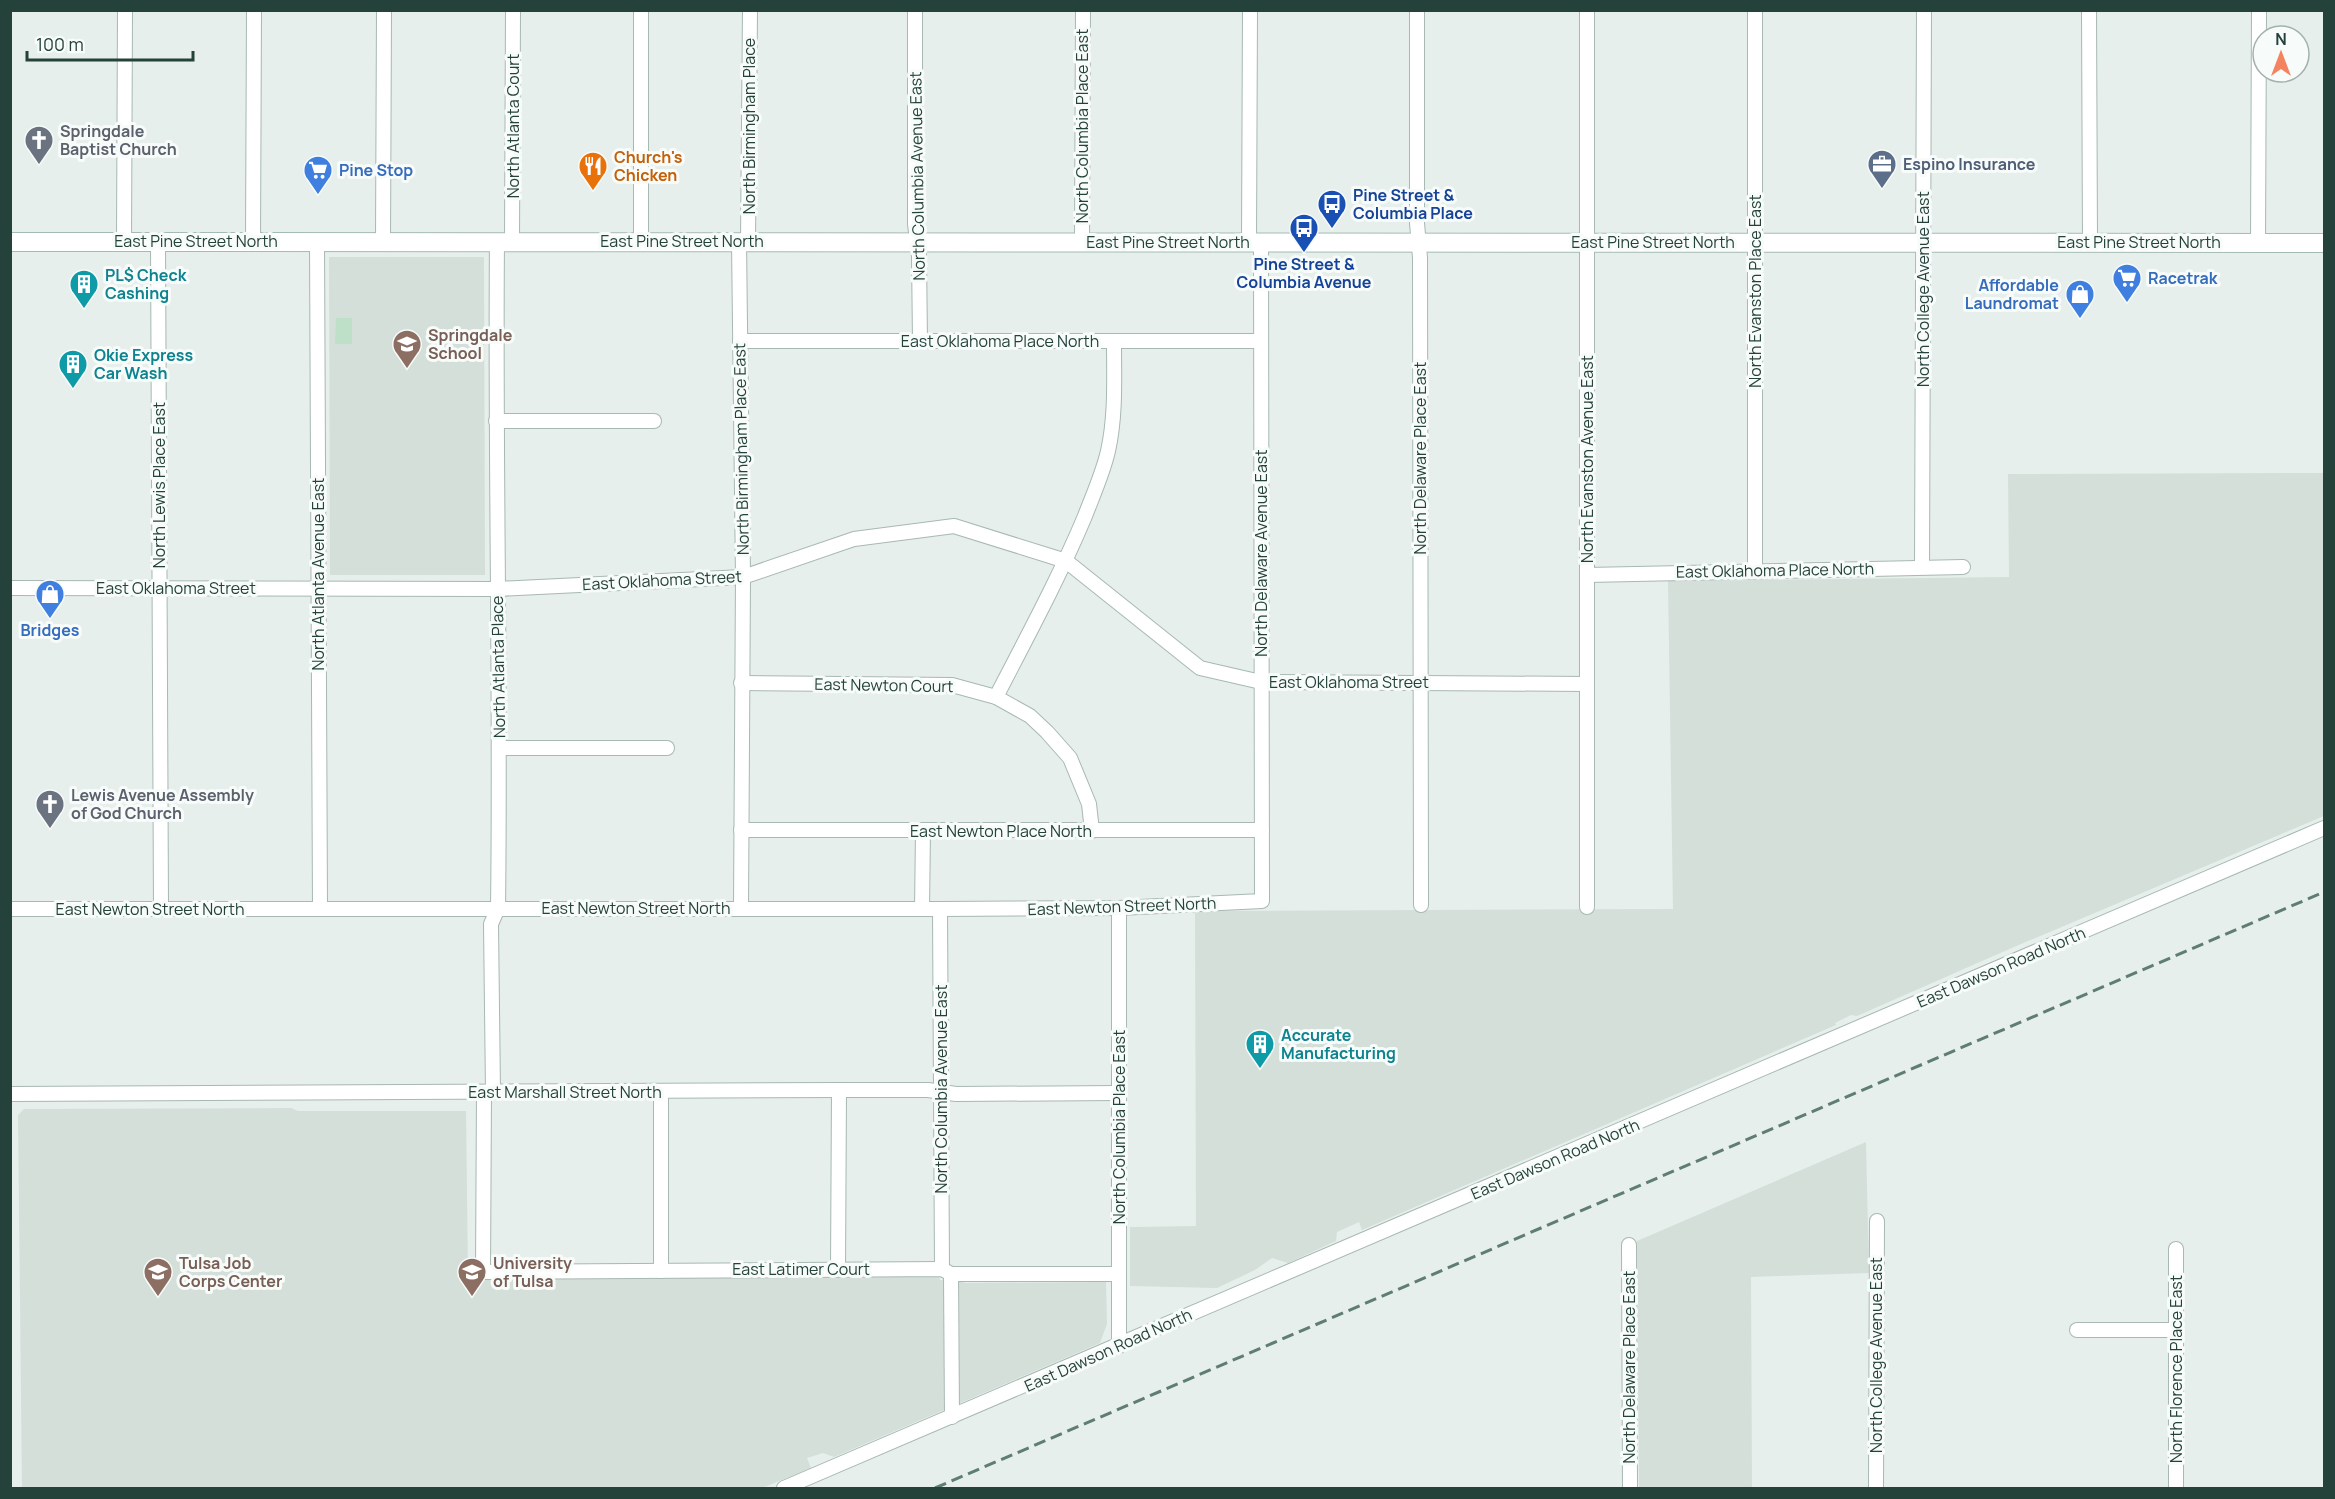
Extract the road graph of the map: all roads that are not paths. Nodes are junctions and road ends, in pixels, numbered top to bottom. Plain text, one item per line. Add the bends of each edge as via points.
1 (125, 10) edge
2 (254, 10) edge
3 (384, 10) edge
4 (513, 10) edge
5 (641, 10) edge
6 (750, 10) edge
7 (915, 10) edge
8 (1083, 10) edge
9 (1250, 10) edge
10 (1417, 10) edge
11 (1587, 10) edge
12 (1755, 10) edge
13 (1924, 10) edge
14 (2089, 10) edge
15 (2259, 10) edge
16 (253, 241) junction
17 (317, 241) junction
18 (383, 241) junction
19 (505, 241) junction
20 (641, 241) junction
21 (744, 241) junction
22 (1419, 241) junction
23 (10, 242) edge
24 (124, 242) junction
25 (158, 242) junction
26 (917, 242) junction
27 (1082, 242) junction
28 (1255, 242) junction
29 (1587, 242) junction
30 (1755, 242) junction
31 (2258, 242) junction
32 (1923, 243) junction
33 (2090, 243) junction
34 (2325, 243) edge
35 (740, 341) junction
36 (920, 341) junction
37 (1114, 341) junction
38 (1260, 341) junction
39 (496, 421) junction
40 (654, 421) dead end
41 (1066, 561) junction
42 (1923, 567) junction
43 (1963, 567) dead end
44 (1755, 571) junction
45 (1587, 574) junction
46 (743, 577) junction
47 (10, 588) edge
48 (160, 588) junction
49 (318, 589) junction
50 (497, 589) junction
51 (1261, 682) junction
52 (1420, 682) junction
53 (741, 683) junction
54 (1587, 684) junction
55 (996, 697) junction
56 (500, 748) junction
57 (667, 748) dead end
58 (2325, 828) edge
59 (741, 830) junction
60 (1262, 830) junction
61 (923, 831) junction
62 (1092, 831) junction
63 (1262, 901) joint
64 (1421, 905) dead end
65 (1587, 907) dead end
66 (320, 908) junction
67 (498, 908) junction
68 (741, 908) junction
69 (1119, 908) junction
70 (10, 909) edge
71 (161, 909) junction
72 (922, 909) junction
73 (940, 909) junction
74 (839, 1090) junction
75 (661, 1091) junction
76 (488, 1092) junction
77 (941, 1092) junction
78 (1119, 1092) junction
79 (10, 1094) edge
80 (1877, 1221) dead end
81 (1629, 1245) dead end
82 (2176, 1249) dead end
83 (838, 1269) junction
84 (661, 1271) junction
85 (947, 1271) junction
86 (483, 1272) joint
87 (1119, 1274) junction
88 (2077, 1330) dead end
89 (2176, 1330) junction
90 (1119, 1346) junction
91 (952, 1418) junction
92 (784, 1488) edge
93 (1629, 1488) edge
94 (1876, 1488) edge
95 (2176, 1488) edge

1 - 24 street
2 - 16 street
3 - 18 street
4 - 19 street, North Atlanta Court
5 - 20 street
6 - 21 street, North Birmingham Place
7 - 26 street, North Columbia Avenue East
8 - 27 street, North Columbia Place East
9 - 28 street, North Delaware Avenue East
10 - 22 street, North Delaware Place East
11 - 29 street, North Evanston Avenue East
12 - 30 street, North Evanston Place East
13 - 32 street, North College Avenue East
14 - 33 street
15 - 31 street
16 - 17 main road, East Pine Street North
16 - 25 main road, East Pine Street North
17 - 18 main road, East Pine Street North
17 - 49 street, North Atlanta Avenue East
18 - 19 main road, East Pine Street North
19 - 20 main road, East Pine Street North
19 - 39 street, North Atlanta Place
20 - 21 main road, East Pine Street North
21 - 26 main road, East Pine Street North
21 - 35 street, North Birmingham Place East
22 - 28 main road, East Pine Street North
22 - 29 main road, East Pine Street North
22 - 52 street, North Delaware Place East
23 - 24 main road, East Pine Street North
24 - 25 main road, East Pine Street North
25 - 48 street, North Lewis Place East
26 - 27 main road, East Pine Street North
26 - 36 street, North Columbia Avenue East
27 - 28 main road, East Pine Street North
28 - 38 street, North Delaware Avenue East
29 - 30 main road, East Pine Street North
29 - 45 street, North Evanston Avenue East
30 - 32 main road, East Pine Street North
30 - 44 street, North Evanston Place East
31 - 33 main road, East Pine Street North
31 - 34 main road, East Pine Street North
32 - 33 main road, East Pine Street North
32 - 42 street, North College Avenue East
35 - 36 street, East Oklahoma Place North
35 - 46 street, North Birmingham Place East
36 - 37 street, East Oklahoma Place North
37 - 38 street, East Oklahoma Place North
37 - 41 street via 1114,407 1108,453
38 - 51 street, North Delaware Avenue East
39 - 40 street
39 - 50 street, North Atlanta Place
41 - 46 street, East Oklahoma Street via 954,526 854,538
41 - 51 street, East Oklahoma Street via 1200,668
41 - 55 street
42 - 43 street, East Oklahoma Place North
42 - 44 street, East Oklahoma Place North
44 - 45 street, East Oklahoma Place North
45 - 54 street, North Evanston Avenue East
46 - 50 street, East Oklahoma Street
46 - 53 street, North Birmingham Place East
47 - 48 street, East Oklahoma Street
48 - 49 street, East Oklahoma Street
48 - 71 street, North Lewis Place East
49 - 50 street, East Oklahoma Street
49 - 66 street, North Atlanta Avenue East
50 - 56 street, North Atlanta Place
51 - 52 street, East Oklahoma Street
51 - 60 street, North Delaware Avenue East
52 - 54 street, East Oklahoma Street
52 - 64 street, North Delaware Place East
53 - 55 street, East Newton Court via 951,685
53 - 59 street, North Birmingham Place East
54 - 65 street, North Evanston Avenue East
55 - 62 street, East Newton Court via 1030,716 1070,758 1089,804
56 - 57 street
56 - 67 street, North Atlanta Place
58 - 90 street, East Dawson Road North
59 - 61 street, East Newton Place North
59 - 68 street, North Birmingham Place East
60 - 62 street, East Newton Place North
60 - 63 street, North Delaware Avenue East
61 - 62 street, East Newton Place North
61 - 72 street
63 - 69 street, East Newton Street North
66 - 67 street, East Newton Street North
66 - 71 street, East Newton Street North
67 - 68 street, East Newton Street North
67 - 76 street, North Atlanta Place via 491,924
68 - 72 street, East Newton Street North
69 - 73 street, East Newton Street North
69 - 78 street, North Columbia Place East
70 - 71 street, East Newton Street North
72 - 73 street, East Newton Street North
73 - 77 street, North Columbia Avenue East
74 - 75 street, East Marshall Street North
74 - 77 street, East Marshall Street North
74 - 83 street
75 - 76 street, East Marshall Street North
75 - 84 street
76 - 79 street, East Marshall Street North
76 - 86 street, North Atlanta Place
77 - 78 street, East Marshall Street North
77 - 85 street, North Columbia Avenue East
78 - 87 street, North Columbia Place East
80 - 94 street, North College Avenue East
81 - 93 street, North Delaware Place East
82 - 89 street, North Florence Place East
83 - 84 street, East Latimer Court
83 - 85 street, East Latimer Court
84 - 86 street, East Latimer Court
85 - 87 street, East Latimer Court
85 - 91 street, North Columbia Avenue East
87 - 90 street, North Columbia Place East
88 - 89 street
89 - 95 street, North Florence Place East
90 - 91 street, East Dawson Road North
91 - 92 street, East Dawson Road North

